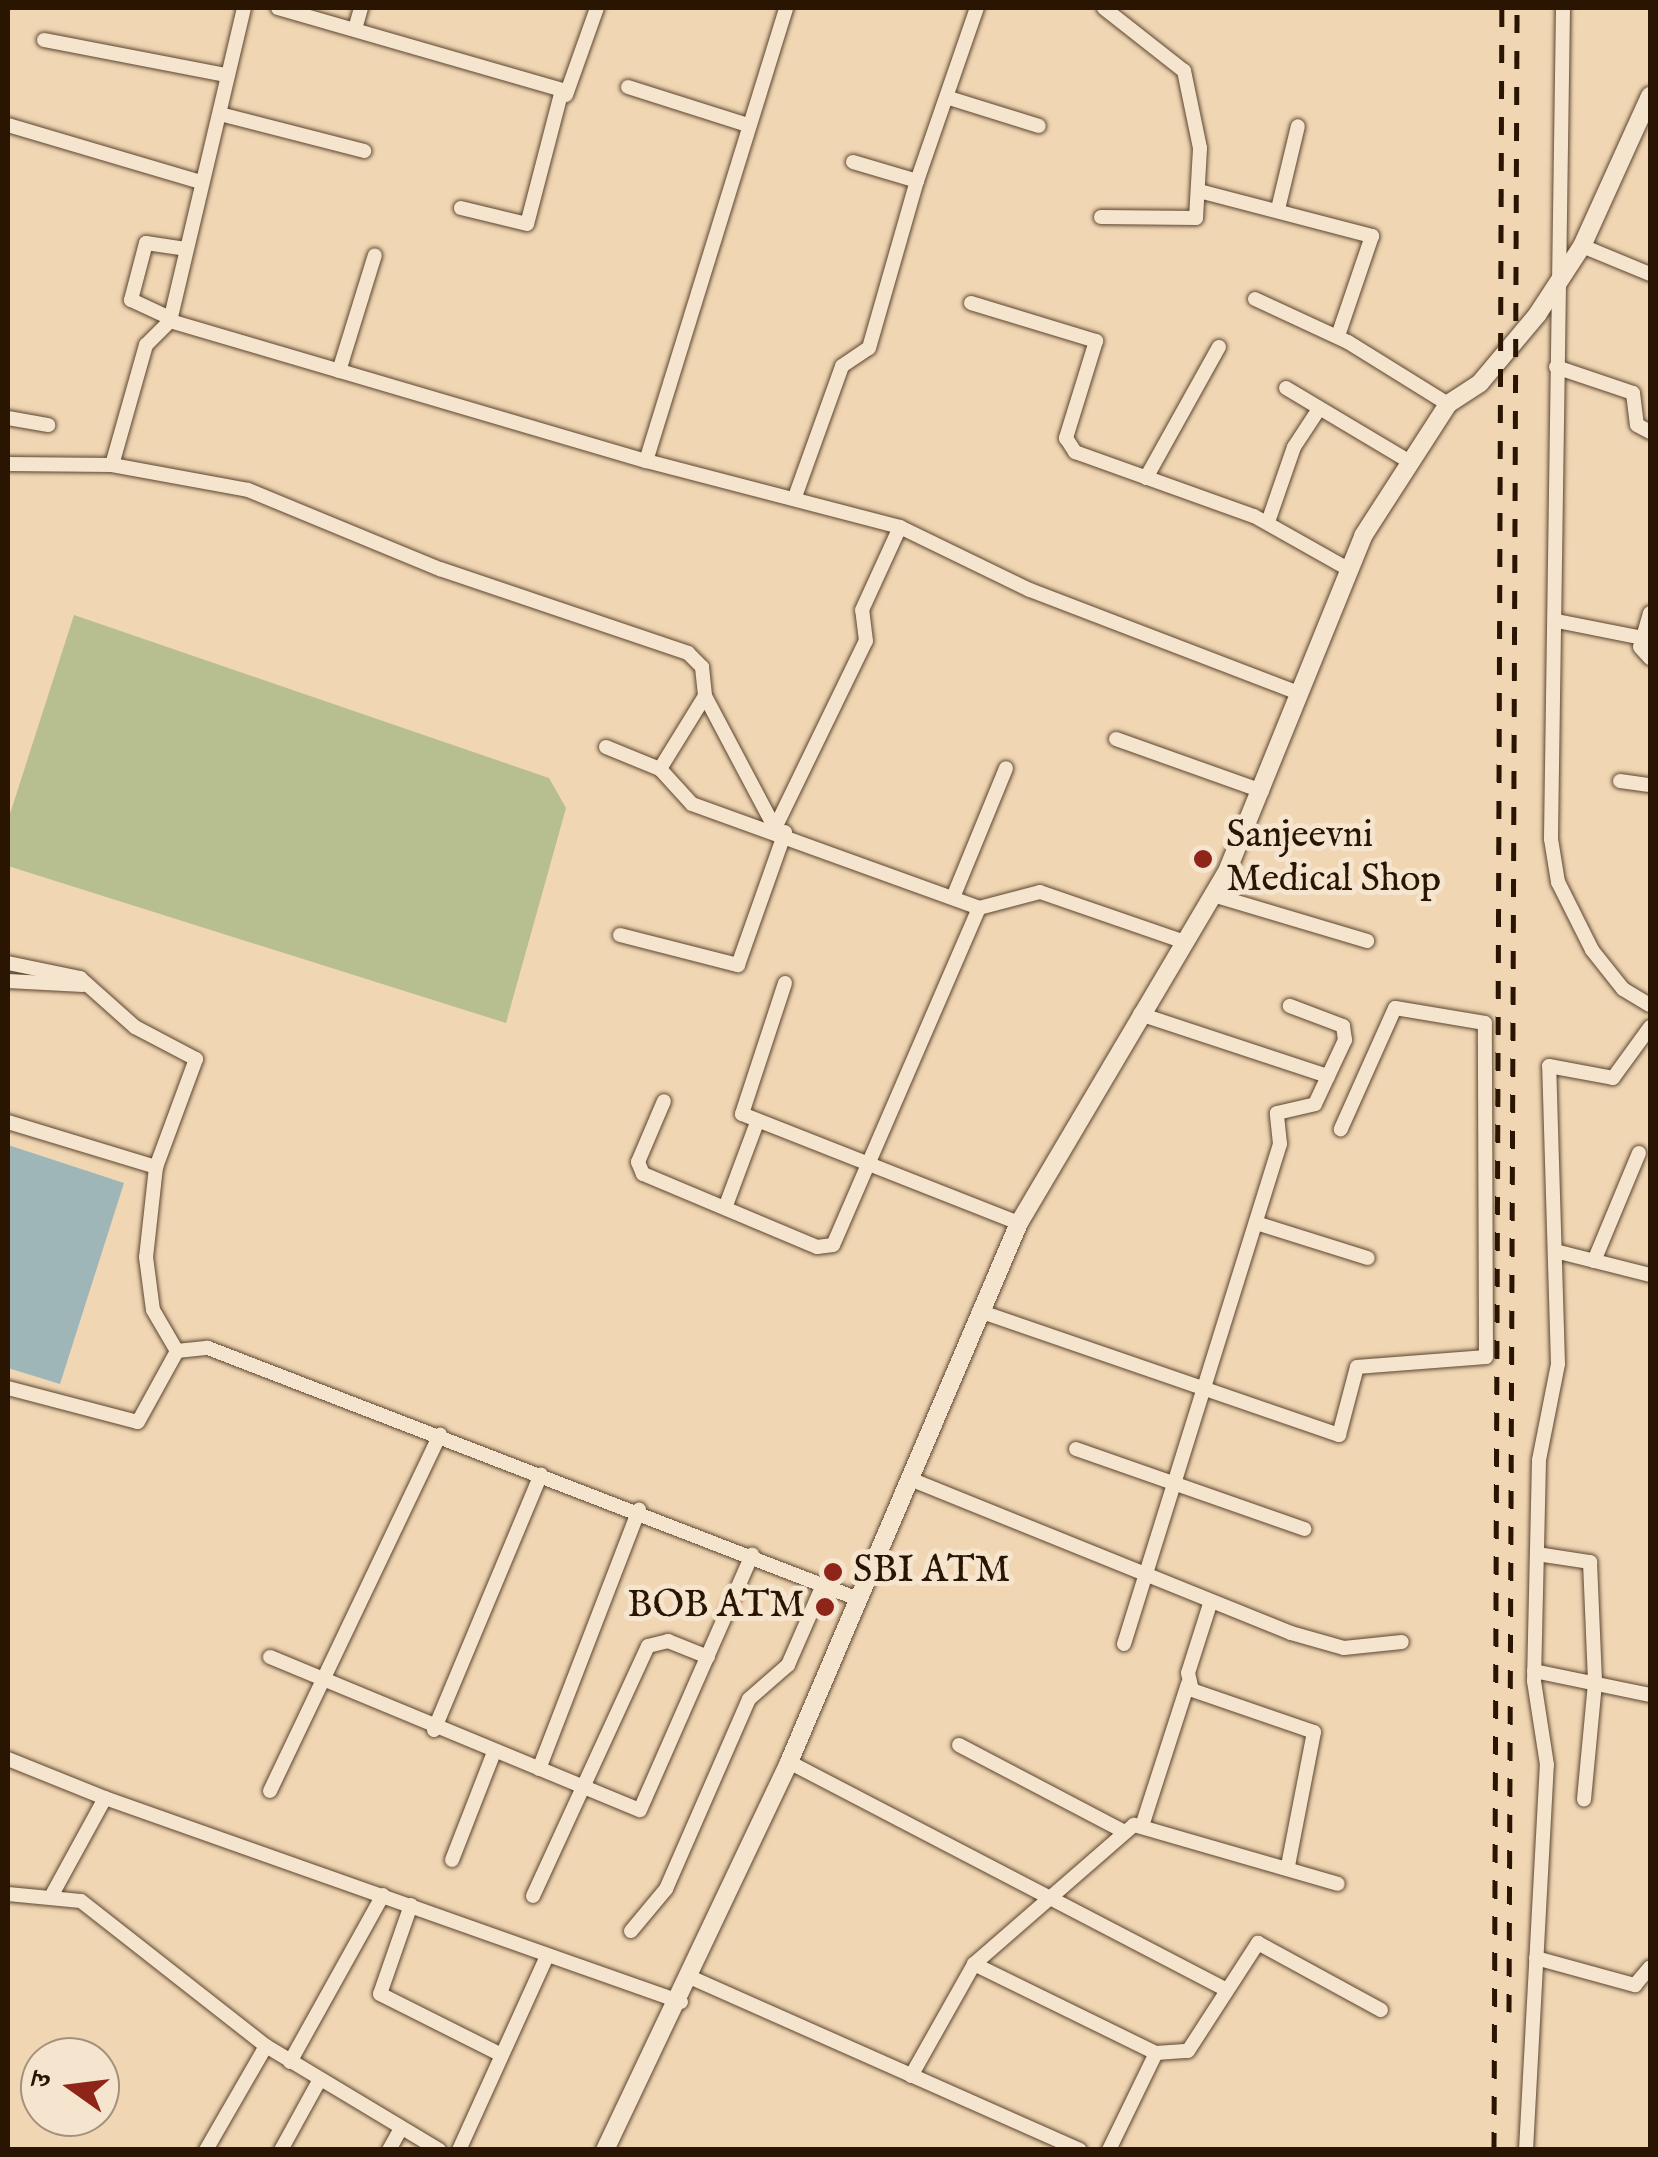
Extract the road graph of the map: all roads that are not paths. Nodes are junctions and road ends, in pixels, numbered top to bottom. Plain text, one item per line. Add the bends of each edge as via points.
1 (244, 8) edge
2 (278, 8) edge
3 (361, 8) edge
4 (597, 8) edge
5 (786, 8) edge
6 (977, 8) edge
7 (1104, 8) edge
8 (1563, 8) edge
9 (355, 28) junction
10 (44, 40) dead end
11 (225, 75) junction
12 (628, 87) dead end
13 (566, 95) junction
14 (949, 98) junction
15 (1649, 102) edge
16 (220, 114) junction
17 (748, 124) junction
18 (8, 126) edge
19 (1039, 126) dead end
20 (1298, 126) dead end
21 (364, 151) dead end
22 (853, 162) dead end
23 (917, 181) junction
24 (200, 182) junction
25 (1200, 191) junction
26 (461, 208) dead end
27 (1278, 209) junction
28 (1101, 217) dead end
29 (1582, 246) junction
30 (186, 249) junction
31 (375, 255) dead end
32 (1650, 274) edge
33 (1560, 279) junction
34 (1255, 300) dead end
35 (971, 303) dead end
36 (170, 320) junction
37 (1338, 336) junction
38 (1219, 347) dead end
39 (1556, 367) junction
40 (339, 371) junction
41 (1286, 388) dead end
42 (1448, 404) junction
43 (1319, 409) junction
44 (8, 418) edge
45 (48, 426) dead end
46 (1650, 432) edge
47 (646, 461) junction
48 (1410, 462) junction
49 (8, 464) edge
50 (112, 464) junction
51 (1146, 478) junction
52 (796, 494) junction
53 (1268, 522) junction
54 (900, 528) junction
55 (1348, 569) junction
56 (1650, 613) edge
57 (1556, 621) junction
58 (1642, 638) junction
59 (1650, 658) edge
60 (1293, 691) junction
61 (705, 696) junction
62 (1116, 739) dead end
63 (606, 748) dead end
64 (1006, 768) dead end
65 (660, 769) junction
66 (1620, 781) dead end
67 (1650, 785) edge
68 (1262, 790) junction
69 (780, 830) junction
70 (954, 895) junction
71 (1213, 895) junction
72 (979, 908) junction
73 (620, 935) dead end
74 (1366, 941) dead end
75 (1184, 942) junction
76 (8, 964) edge
77 (8, 981) edge
78 (785, 983) dead end
79 (88, 986) junction
80 (1650, 1005) edge
81 (1290, 1006) dead end
82 (1140, 1014) junction
83 (1650, 1028) edge
84 (1328, 1076) junction
85 (664, 1102) dead end
86 (8, 1122) edge
87 (756, 1125) junction
88 (1342, 1129) dead end
89 (1640, 1153) dead end
90 (156, 1167) junction
91 (872, 1167) junction
92 (725, 1208) junction
93 (1256, 1222) junction
94 (1019, 1223) junction
95 (1559, 1252) junction
96 (1368, 1258) dead end
97 (1594, 1261) junction
98 (1650, 1275) edge
99 (979, 1311) junction
100 (177, 1350) junction
101 (8, 1388) edge
102 (1199, 1393) junction
103 (440, 1435) junction
104 (1076, 1449) dead end
105 (541, 1474) junction
106 (910, 1479) junction
107 (1173, 1484) junction
108 (638, 1510) junction
109 (1304, 1529) dead end
110 (1537, 1554) junction
111 (752, 1555) junction
112 (1144, 1581) junction
113 (823, 1585) junction
114 (858, 1600) junction
115 (1210, 1604) junction
116 (1402, 1642) dead end
117 (1124, 1644) dead end
118 (270, 1657) dead end
119 (708, 1657) junction
120 (1534, 1671) junction
121 (326, 1681) junction
122 (1188, 1684) junction
123 (1595, 1684) junction
124 (1650, 1695) edge
125 (434, 1730) junction
126 (959, 1745) dead end
127 (494, 1752) junction
128 (8, 1760) edge
129 (789, 1762) junction
130 (539, 1769) junction
131 (582, 1788) junction
132 (270, 1791) dead end
133 (105, 1798) junction
134 (1584, 1799) dead end
135 (1143, 1823) junction
136 (1125, 1832) junction
137 (452, 1860) dead end
138 (1288, 1866) junction
139 (1338, 1884) dead end
140 (53, 1893) junction
141 (8, 1894) edge
142 (383, 1895) junction
143 (1047, 1895) junction
144 (534, 1896) dead end
145 (411, 1906) junction
146 (631, 1931) dead end
147 (547, 1956) junction
148 (1536, 1958) junction
149 (974, 1964) junction
150 (1650, 1967) edge
151 (692, 1978) junction
152 (1225, 1990) junction
153 (681, 2002) junction
154 (1382, 2010) dead end
155 (266, 2046) junction
156 (1156, 2053) junction
157 (502, 2055) junction
158 (290, 2062) junction
159 (911, 2076) junction
160 (319, 2082) junction
161 (401, 2128) junction
162 (206, 2150) edge
163 (281, 2150) edge
164 (389, 2150) edge
165 (439, 2150) edge
166 (459, 2150) edge
167 (605, 2150) edge
168 (1080, 2150) edge
169 (1108, 2150) edge
170 (1526, 2150) edge

1 - 11 street
2 - 9 street
3 - 9 street
4 - 13 street
5 - 17 street
6 - 14 street
7 - 25 street via 1188,78
8 - 33 street
9 - 13 street
10 - 11 street
11 - 16 street
12 - 17 street
13 - 26 street via 527,224
14 - 19 street
14 - 23 street
15 - 29 street
16 - 21 street
16 - 24 street
17 - 47 street
18 - 24 street
20 - 27 street
22 - 23 street
23 - 52 street via 869,348 842,366
24 - 30 street
25 - 27 street
25 - 28 street via 1190,221
27 - 37 street via 1372,236
29 - 32 street
29 - 33 street
30 - 36 street
30 - 36 street via 146,244 131,300
31 - 40 street
33 - 39 street
33 - 42 street via 1480,383
34 - 37 street
35 - 51 street via 1096,342 1066,438 1075,452
36 - 40 street
36 - 50 street via 146,345
37 - 42 street
38 - 51 street
39 - 46 street via 1633,392 1635,419
39 - 57 street
40 - 47 street
41 - 43 street
42 - 48 street
43 - 48 street
43 - 53 street via 1294,447
44 - 45 street
47 - 52 street
48 - 55 street
49 - 50 street
50 - 61 street via 248,490 440,570 596,616 696,658
51 - 53 street
52 - 54 street
53 - 55 street
54 - 60 street via 1030,590
54 - 69 street via 862,610 866,641
55 - 60 street
56 - 58 street
57 - 58 street
57 - 80 street via 1554,866 1592,950 1623,989
58 - 59 street
60 - 68 street
61 - 65 street
61 - 69 street
62 - 68 street
63 - 65 street
64 - 70 street
65 - 69 street via 692,804
66 - 67 street
68 - 71 street
69 - 70 street
69 - 73 street via 738,965
70 - 72 street
71 - 74 street
71 - 75 street
72 - 75 street via 1040,892
72 - 91 street
75 - 82 street
76 - 79 street
77 - 79 street
78 - 87 street via 740,1104
79 - 90 street via 135,1026 196,1060
81 - 84 street via 1347,1032
82 - 84 street
82 - 94 street
83 - 95 street via 1613,1078 1549,1066
84 - 93 street via 1316,1104 1276,1113 1280,1144
85 - 92 street via 639,1169
86 - 90 street
87 - 91 street
87 - 92 street
88 - 102 street via 1395,1008 1485,1023 1486,1357 1357,1367 1339,1434
89 - 97 street
90 - 100 street via 146,1257 154,1310
91 - 92 street via 826,1249
91 - 94 street
93 - 96 street
93 - 102 street
94 - 99 street
95 - 97 street
95 - 110 street via 1558,1364 1540,1447
97 - 98 street
99 - 102 street
99 - 106 street
100 - 101 street via 138,1422
100 - 103 street via 208,1348
102 - 107 street
103 - 105 street
103 - 121 street
104 - 107 street
105 - 108 street
105 - 125 street
106 - 112 street
106 - 114 street
107 - 109 street
107 - 112 street
108 - 111 street
108 - 130 street
110 - 120 street
110 - 123 street via 1590,1562
111 - 113 street
111 - 119 street
112 - 115 street
112 - 117 street
113 - 114 street
113 - 146 street via 788,1665 749,1700 666,1889
114 - 129 street
115 - 116 street via 1344,1648
115 - 122 street
118 - 121 street
119 - 131 street via 668,1641 648,1646
119 - 131 street via 640,1810
120 - 123 street
120 - 148 street via 1546,1754
121 - 125 street
121 - 132 street
122 - 135 street
122 - 138 street via 1314,1732
123 - 124 street
123 - 134 street
125 - 127 street
126 - 136 street
127 - 130 street
127 - 137 street
128 - 133 street
129 - 143 street
129 - 151 street
130 - 131 street
131 - 144 street
133 - 140 street
133 - 142 street
135 - 136 street
135 - 138 street
136 - 143 street
138 - 139 street
140 - 141 street
140 - 155 street via 125,1931
142 - 145 street
142 - 158 street
143 - 149 street
143 - 152 street
145 - 147 street
145 - 157 street via 376,1989
147 - 153 street
147 - 157 street
148 - 150 street via 1635,1984
148 - 170 street
149 - 156 street
149 - 159 street
151 - 153 street
151 - 159 street
152 - 154 street via 1265,1943
152 - 156 street via 1188,2051
153 - 167 street
155 - 158 street
155 - 162 street
156 - 169 street
157 - 166 street
158 - 160 street
159 - 168 street
160 - 161 street
160 - 163 street
161 - 164 street
161 - 165 street

